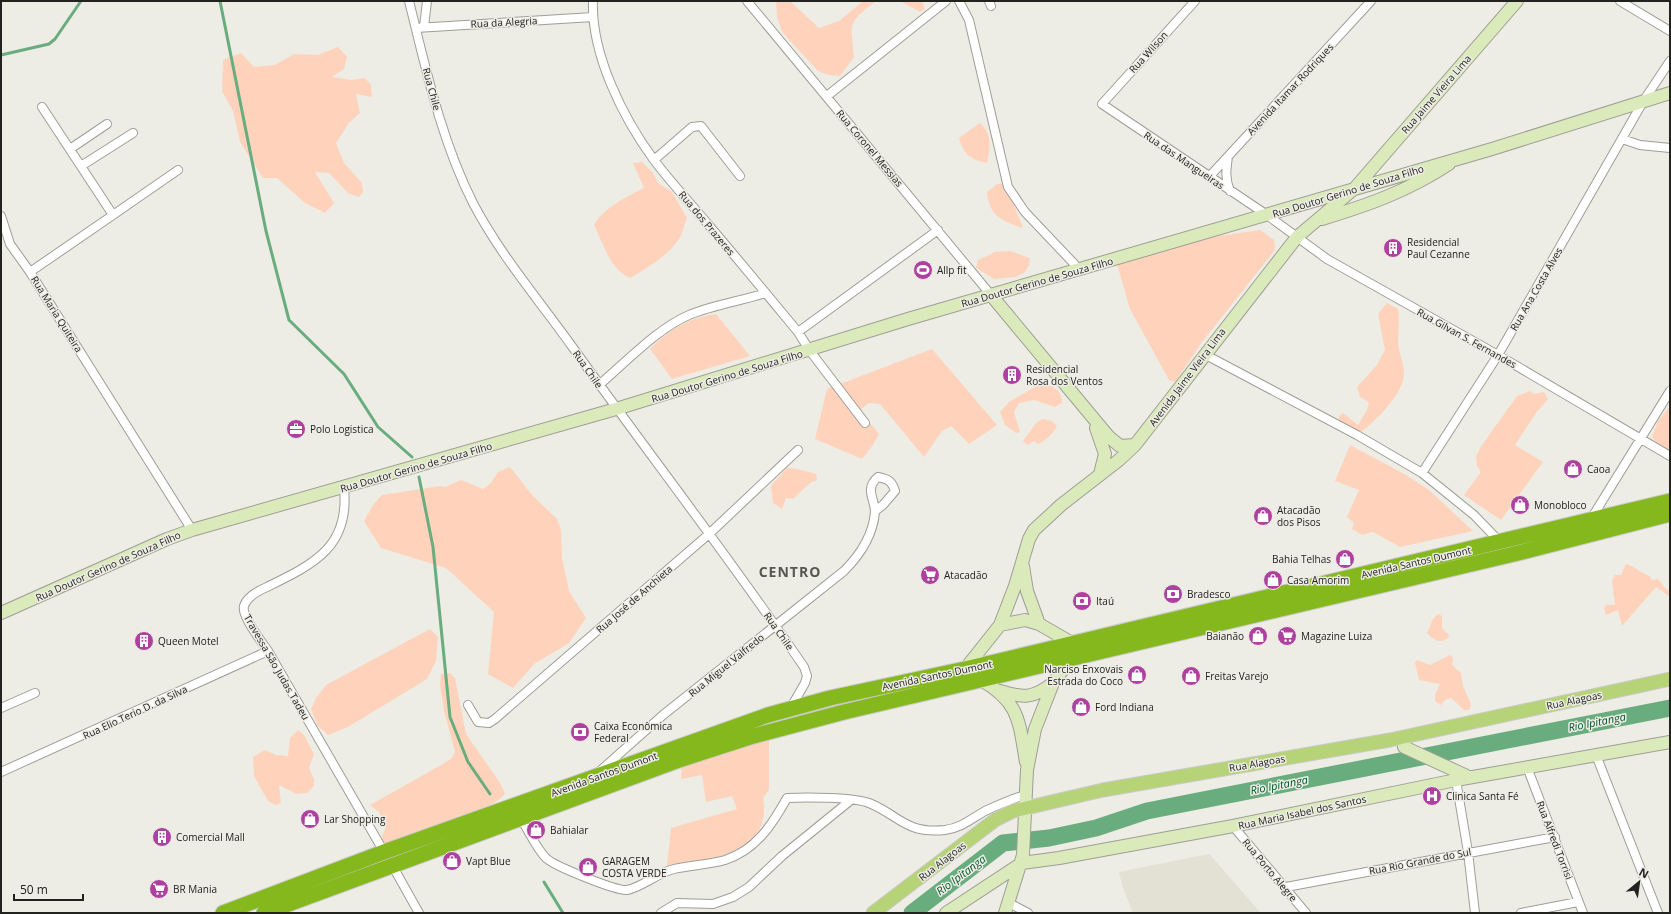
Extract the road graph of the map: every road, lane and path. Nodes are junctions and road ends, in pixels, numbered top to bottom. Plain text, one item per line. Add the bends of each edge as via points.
1 (409, 1) edge
2 (427, 1) edge
3 (594, 1) edge
4 (747, 1) edge
5 (946, 1) edge
6 (959, 1) edge
7 (1195, 1) edge
8 (1371, 1) edge
9 (1517, 1) edge
10 (1620, 1) edge
11 (593, 17) junction
12 (420, 27) junction
13 (1670, 31) edge
14 (1670, 61) edge
15 (1670, 93) edge
16 (827, 96) junction
17 (1644, 100) junction
18 (1102, 104) joint
19 (42, 107) dead end
20 (107, 124) dead end
21 (133, 133) dead end
22 (1622, 139) junction
23 (1670, 148) edge
24 (70, 149) junction
25 (1228, 156) junction
26 (1460, 157) junction
27 (654, 160) junction
28 (81, 166) junction
29 (178, 170) dead end
30 (740, 176) dead end
31 (1209, 178) junction
32 (1354, 188) junction
33 (1230, 191) junction
34 (113, 215) junction
35 (1267, 215) junction
36 (1, 216) edge
37 (1317, 221) junction
38 (938, 230) junction
39 (1297, 237) junction
40 (1080, 270) junction
41 (30, 272) junction
42 (766, 293) junction
43 (992, 295) junction
44 (798, 332) junction
45 (810, 351) junction
46 (1204, 354) junction
47 (1498, 355) junction
48 (599, 385) junction
49 (1670, 391) edge
50 (616, 409) junction
51 (1091, 416) junction
52 (865, 423) dead end
53 (1641, 439) junction
54 (1135, 445) junction
55 (798, 450) dead end
56 (1670, 456) edge
57 (1422, 473) junction
58 (1100, 474) junction
59 (344, 488) junction
60 (1670, 501) edge
61 (875, 511) junction
62 (1670, 514) edge
63 (1589, 522) junction
64 (192, 530) junction
65 (709, 534) junction
66 (1500, 542) junction
67 (1022, 564) junction
68 (1, 614) edge
69 (1039, 624) junction
70 (776, 625) junction
71 (1000, 625) junction
72 (1072, 643) junction
73 (268, 651) junction
74 (1071, 659) junction
75 (965, 669) junction
76 (1670, 679) edge
77 (981, 680) junction
78 (1053, 683) junction
79 (999, 690) junction
80 (35, 693) dead end
81 (468, 705) dead end
82 (1, 708) edge
83 (790, 709) junction
84 (1390, 740) junction
85 (1669, 744) edge
86 (1404, 747) joint
87 (1596, 755) junction
88 (1527, 767) junction
89 (1027, 770) junction
90 (1, 772) edge
91 (1456, 775) junction
92 (592, 778) junction
93 (1025, 795) junction
94 (851, 800) junction
95 (1025, 815) junction
96 (521, 819) junction
97 (1233, 826) junction
98 (1555, 837) junction
99 (384, 852) junction
100 (1468, 852) junction
101 (1023, 859) junction
102 (392, 865) junction
103 (1286, 887) junction
104 (1578, 902) junction
105 (1007, 908) edge
106 (223, 913) edge
107 (264, 913) edge
108 (419, 913) edge
109 (661, 913) edge
110 (873, 913) edge
111 (946, 913) edge
112 (1028, 913) edge
113 (1306, 913) edge
114 (1475, 913) edge
115 (1521, 913) edge
116 (1583, 913) edge
117 (1658, 913) edge

1 - 12 street, Rua Chile
2 - 12 street
3 - 11 street, Rua dos Prazeres
4 - 16 street, Rua Coronel Messias
5 - 16 street
6 - 40 street via 969,20 1008,187 1025,212
7 - 18 street, Rua Wilson
8 - 25 street, Avenida Itamar Rodriques
9 - 32 main road, Rua Jaime Vieira Lima
10 - 13 street
11 - 12 street, Rua da Alegria
11 - 27 street, Rua dos Prazeres via 601,53 616,92 630,123
12 - 48 street, Rua Chile via 447,141 474,204 500,246
14 - 17 street, Rua Ana Costa Alves
15 - 17 main road, Rua Doutor Gerino de Souza Filho
16 - 38 street, Rua Coronel Messias
17 - 22 street, Rua Ana Costa Alves
17 - 26 main road, Rua Doutor Gerino de Souza Filho
18 - 31 street, Rua das Mangueiras
19 - 24 street
20 - 24 street
21 - 28 street
22 - 23 street via 1640,145
22 - 47 street, Rua Ana Costa Alves
24 - 28 street
25 - 31 street, Avenida Itamar Rodriques
25 - 33 street via 1226,182
26 - 32 main road, Rua Doutor Gerino de Souza Filho
26 - 37 main road, Rua Doutor Gerino de Souza Filho via 1425,180 1397,194
27 - 30 street via 692,127 701,126
27 - 42 street, Rua dos Prazeres
28 - 34 street
29 - 34 street, Rua Maria Quiteira
31 - 33 street, Rua das Mangueiras
32 - 35 main road, Rua Doutor Gerino de Souza Filho
32 - 37 main road, Avenida Jaime Vieira Lima
33 - 35 street, Rua das Mangueiras
34 - 41 street, Rua Maria Quiteira
35 - 39 street, Rua Gilvan S. Fernandes
35 - 40 main road, Rua Doutor Gerino de Souza Filho
36 - 41 street via 10,244
37 - 39 main road, Avenida Jaime Vieira Lima
38 - 43 street, Rua Coronel Messias
38 - 44 street
39 - 46 main road, Avenida Jaime Vieira Lima
39 - 47 street, Rua Gilvan S. Fernandes via 1327,259
40 - 43 main road, Rua Doutor Gerino de Souza Filho
41 - 64 street, Rua Maria Quiteira
42 - 44 street, Rua dos Prazeres
42 - 48 street via 705,310 673,324
43 - 45 main road, Rua Doutor Gerino de Souza Filho
43 - 51 main road
44 - 45 street, Rua dos Prazeres
45 - 50 main road, Rua Doutor Gerino de Souza Filho
45 - 52 street, Rua dos Prazeres
46 - 54 main road, Avenida Jaime Vieira Lima
46 - 57 street via 1357,435
47 - 53 street, Rua Gilvan S. Fernandes
47 - 57 street, Rua Ana Costa Alves
48 - 50 street, Rua Chile
49 - 53 street
50 - 59 main road, Rua Doutor Gerino de Souza Filho
50 - 65 street, Rua Chile
51 - 54 main road via 1114,442 1125,447
51 - 58 main road via 1105,454
53 - 56 street, Rua Gilvan S. Fernandes
53 - 63 street
54 - 58 main road, Avenida Jaime Vieira Lima
55 - 65 street, Rua José de Anchieta
57 - 66 street via 1474,515
58 - 67 main road, Avenida Jaime Vieira Lima via 1060,505 1034,530
59 - 64 main road, Rua Doutor Gerino de Souza Filho
59 - 73 street, Travessa São Judas Tadeu via 345,515 335,540 326,552 315,562 260,590 244,606 251,625
60 - 63 highway, Avenida Santos Dumont
61 - 61 street, Rua Miguel Valfredo via 872,485 878,477 886,478 891,481 895,491 884,505
61 - 70 street, Rua Miguel Valfredo via 865,544 855,560
62 - 74 highway, Avenida Santos Dumont via 1506,556
63 - 66 highway, Avenida Santos Dumont
64 - 68 main road, Rua Doutor Gerino de Souza Filho
65 - 70 street, Rua Chile
65 - 81 street, Rua José de Anchieta via 495,719 489,723 478,722
66 - 72 highway, Avenida Santos Dumont
67 - 69 main road, Avenida Jaime Vieira Lima
67 - 71 main road, Avenida Jaime Vieira Lima
69 - 71 main road via 1025,620
69 - 72 main road
70 - 83 street, Rua Chile via 804,666 807,676
70 - 92 street, Rua Miguel Valfredo via 663,715
71 - 75 main road, Avenida Jaime Vieira Lima
72 - 75 highway, Avenida Santos Dumont
73 - 90 street, Rua Elio Terio D. da Silva
73 - 99 street, Travessa São Judas Tadeu
74 - 77 highway, Avenida Santos Dumont
74 - 78 main road
75 - 83 highway, Avenida Santos Dumont
76 - 84 main road, Rua Alagoas
77 - 79 main road
77 - 96 highway, Avenida Santos Dumont via 750,737 679,760
78 - 79 main road via 1033,695 1019,697
78 - 89 main road via 1035,729
79 - 89 main road via 1015,713
80 - 82 street
83 - 92 highway, Avenida Santos Dumont
84 - 86 main road
84 - 95 main road, Rua Alagoas via 1103,790
85 - 87 main road
86 - 91 main road
87 - 88 main road
87 - 117 street
88 - 91 main road via 1469,777
88 - 98 street, Rua Alfredi Torrisi
89 - 93 main road
91 - 97 main road, Rua Maria Isabel dos Santos
91 - 100 street
92 - 99 highway, Avenida Santos Dumont
93 - 94 street via 986,811 962,826 936,831 910,827 868,803
93 - 95 main road
94 - 96 street via 787,798 765,833 737,855 724,861 664,872 626,890 556,865 545,857
94 - 109 street via 782,856 749,887 733,897 713,904 677,903
95 - 101 main road
95 - 110 main road, Rua Alagoas via 1013,811 995,820
96 - 102 highway, Avenida Santos Dumont
97 - 101 main road, Rua Maria Isabel dos Santos via 1059,858
97 - 103 street, Rua Porto Alegre
98 - 100 street, Rua Rio Grande do Sul
98 - 104 street, Rua Alfredi Torrisi
99 - 106 highway, Avenida Santos Dumont
100 - 103 street, Rua Rio Grande do Sul
100 - 114 street
101 - 105 main road
101 - 111 main road, Rua Maria Isabel dos Santos
102 - 107 highway, Avenida Santos Dumont
102 - 108 street
103 - 113 street, Rua Porto Alegre
104 - 115 street
104 - 116 street, Rua Alfredi Torrisi
105 - 112 street

